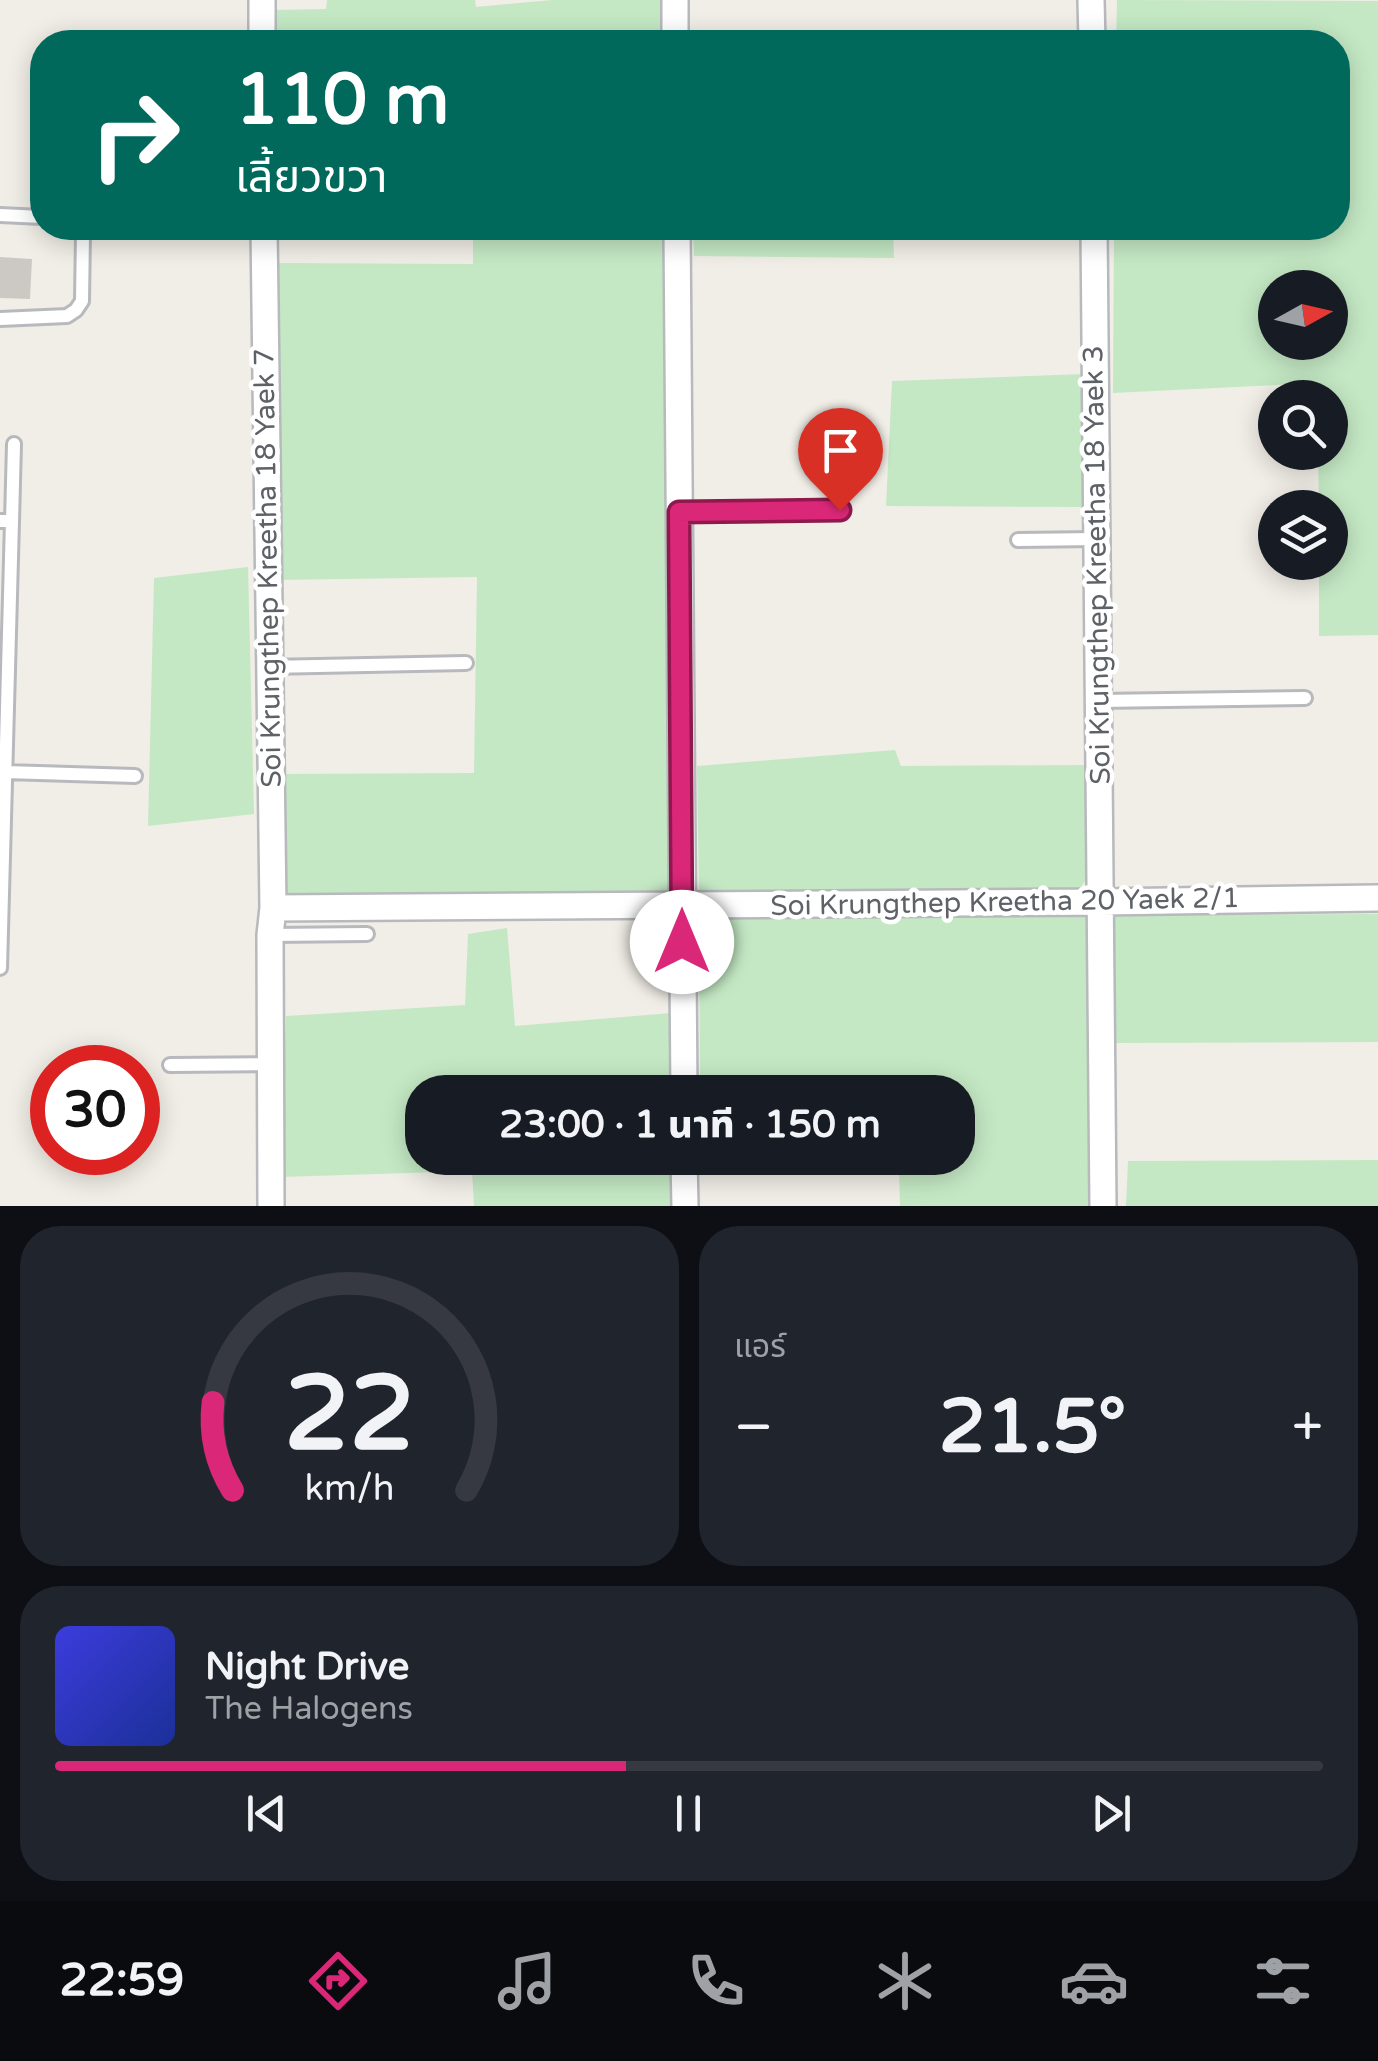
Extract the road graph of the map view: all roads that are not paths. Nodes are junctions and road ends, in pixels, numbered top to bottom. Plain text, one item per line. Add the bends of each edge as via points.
1 (262, 0) edge
2 (675, 0) edge
3 (1091, 0) edge
4 (262, 30) edge
5 (675, 30) edge
6 (1092, 30) edge
7 (0, 215) edge
8 (30, 216) edge
9 (83, 240) edge
10 (264, 240) edge
11 (677, 240) edge
12 (1094, 240) edge
13 (0, 319) edge
14 (14, 444) dead end
15 (840, 510) dead end
16 (679, 512) junction
17 (6, 521) edge
18 (1096, 539) junction
19 (1018, 540) dead end
20 (466, 664) dead end
21 (268, 667) junction
22 (1305, 698) dead end
23 (1098, 702) junction
24 (6, 772) junction
25 (135, 776) dead end
26 (1378, 898) edge
27 (1100, 902) junction
28 (682, 905) junction
29 (272, 908) junction
30 (368, 934) dead end
31 (270, 935) junction
32 (0, 968) edge
33 (270, 1064) junction
34 (170, 1065) dead end
35 (684, 1075) edge
36 (684, 1175) edge
37 (271, 1206) edge
38 (685, 1206) edge
39 (1103, 1206) edge

1 - 4 street
2 - 5 street
3 - 6 street
7 - 8 lane
9 - 13 lane via 82,301 76,310
10 - 21 street, Soi Krungthep Kreetha 18 Yaek 7
11 - 16 street
12 - 18 street, Soi Krungthep Kreetha 18 Yaek 3
14 - 17 lane
15 - 16 lane
16 - 28 street
17 - 24 lane
18 - 19 lane
18 - 23 street, Soi Krungthep Kreetha 18 Yaek 3
20 - 21 lane
21 - 29 street, Soi Krungthep Kreetha 18 Yaek 7
22 - 23 lane
23 - 27 street, Soi Krungthep Kreetha 18 Yaek 3
24 - 25 lane
24 - 32 lane
26 - 27 street, Soi Krungthep Kreetha 20 Yaek 2/1
27 - 28 street, Soi Krungthep Kreetha 20 Yaek 2/1
27 - 39 street, Soi Krungthep Kreetha 18 Yaek 3
28 - 29 street, Soi Krungthep Kreetha 20 Yaek 2/1
28 - 35 street
29 - 31 street, Soi Krungthep Kreetha 18 Yaek 7
30 - 31 lane
31 - 33 street, Soi Krungthep Kreetha 18 Yaek 7
33 - 34 lane
33 - 37 street, Soi Krungthep Kreetha 18 Yaek 7
36 - 38 street

